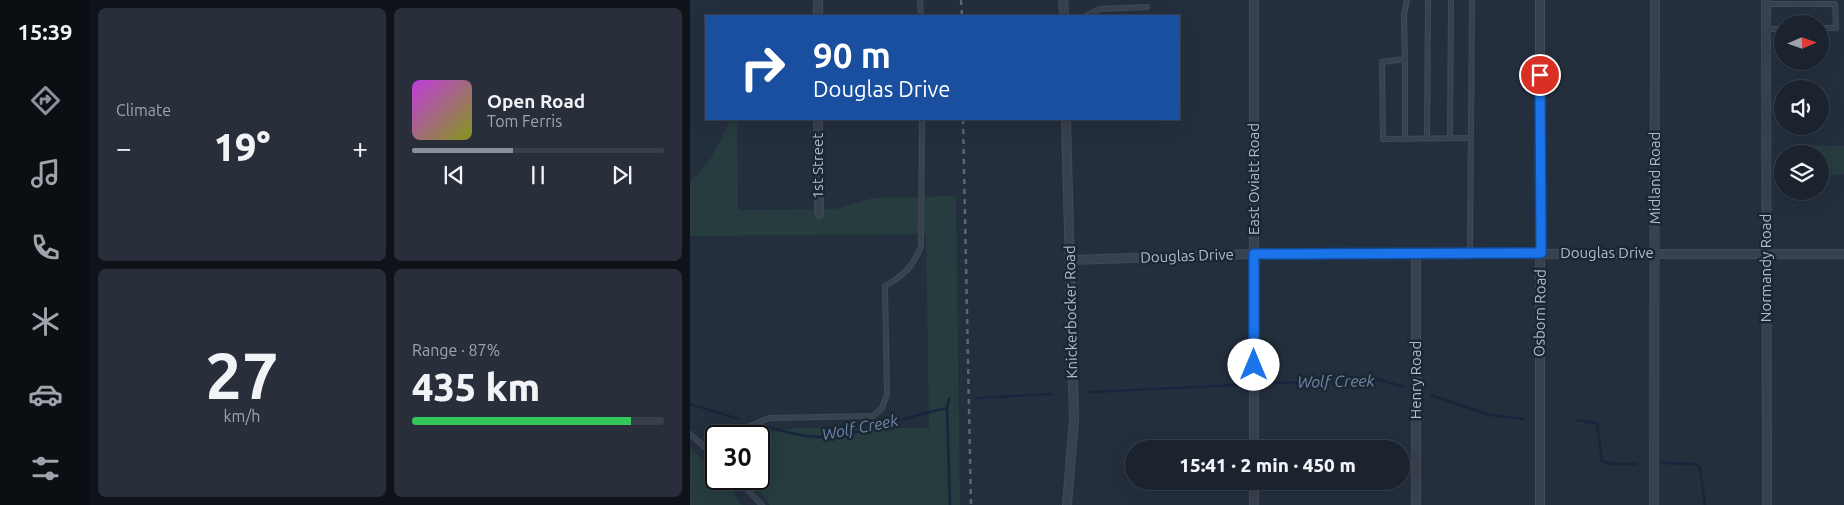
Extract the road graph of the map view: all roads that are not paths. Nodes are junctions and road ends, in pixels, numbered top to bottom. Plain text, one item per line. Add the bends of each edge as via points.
1 (818, 0) edge
2 (920, 0) edge
3 (1063, 0) edge
4 (1254, 0) edge
5 (1407, 0) edge
6 (1428, 0) edge
7 (1451, 0) edge
8 (1472, 0) edge
9 (1540, 0) edge
10 (1654, 0) edge
11 (1766, 2) edge
12 (1147, 7) dead end
13 (818, 15) edge
14 (920, 15) edge
15 (1064, 15) edge
16 (1088, 15) edge
17 (1829, 28) edge
18 (1766, 29) junction
19 (1774, 29) edge
20 (1405, 59) junction
21 (818, 120) edge
22 (922, 120) edge
23 (1066, 120) edge
24 (1427, 138) junction
25 (1450, 138) junction
26 (1471, 138) junction
27 (1405, 139) junction
28 (819, 214) dead end
29 (1541, 253) junction
30 (1254, 254) junction
31 (1470, 254) junction
32 (1655, 254) junction
33 (1766, 254) junction
34 (1844, 254) edge
35 (1416, 255) junction
36 (1070, 260) junction
37 (752, 425) edge
38 (690, 434) edge
39 (1254, 440) edge
40 (705, 447) edge
41 (748, 490) edge
42 (1254, 490) edge
43 (762, 505) edge
44 (1067, 505) edge
45 (1254, 505) edge
46 (1416, 505) edge
47 (1540, 505) edge
48 (1654, 505) edge
49 (1767, 505) edge

1 - 13 street
2 - 14 lane
3 - 15 street
4 - 30 street, East Oviatt Road
5 - 20 lane
6 - 24 lane
7 - 25 lane
8 - 26 lane
9 - 29 street, Osborn Road
10 - 32 street, Midland Road
11 - 17 lane via 1835,4 1836,28
11 - 18 street, Normandy Road
12 - 16 lane via 1100,9
18 - 19 lane
18 - 33 street, Normandy Road
20 - 27 lane
20 - 27 lane via 1382,62 1383,139
21 - 28 street, 1st Street
22 - 37 lane via 921,246 916,260 905,274 885,286 887,394 882,408 873,416 769,418
23 - 36 street, Knickerbocker Road
24 - 25 lane
24 - 27 lane
25 - 26 lane
26 - 31 lane
29 - 31 street, Douglas Drive
29 - 32 street, Douglas Drive
29 - 47 street, Osborn Road
30 - 35 street, Douglas Drive
30 - 36 street, Douglas Drive
30 - 39 street, East Oviatt Road
31 - 35 street, Douglas Drive
32 - 33 street, Douglas Drive
32 - 48 street, Midland Road
33 - 34 street, Douglas Drive
33 - 49 street, Normandy Road
35 - 46 street, Henry Road
36 - 44 street, Knickerbocker Road via 1074,419
38 - 40 lane
41 - 43 lane
42 - 45 street

